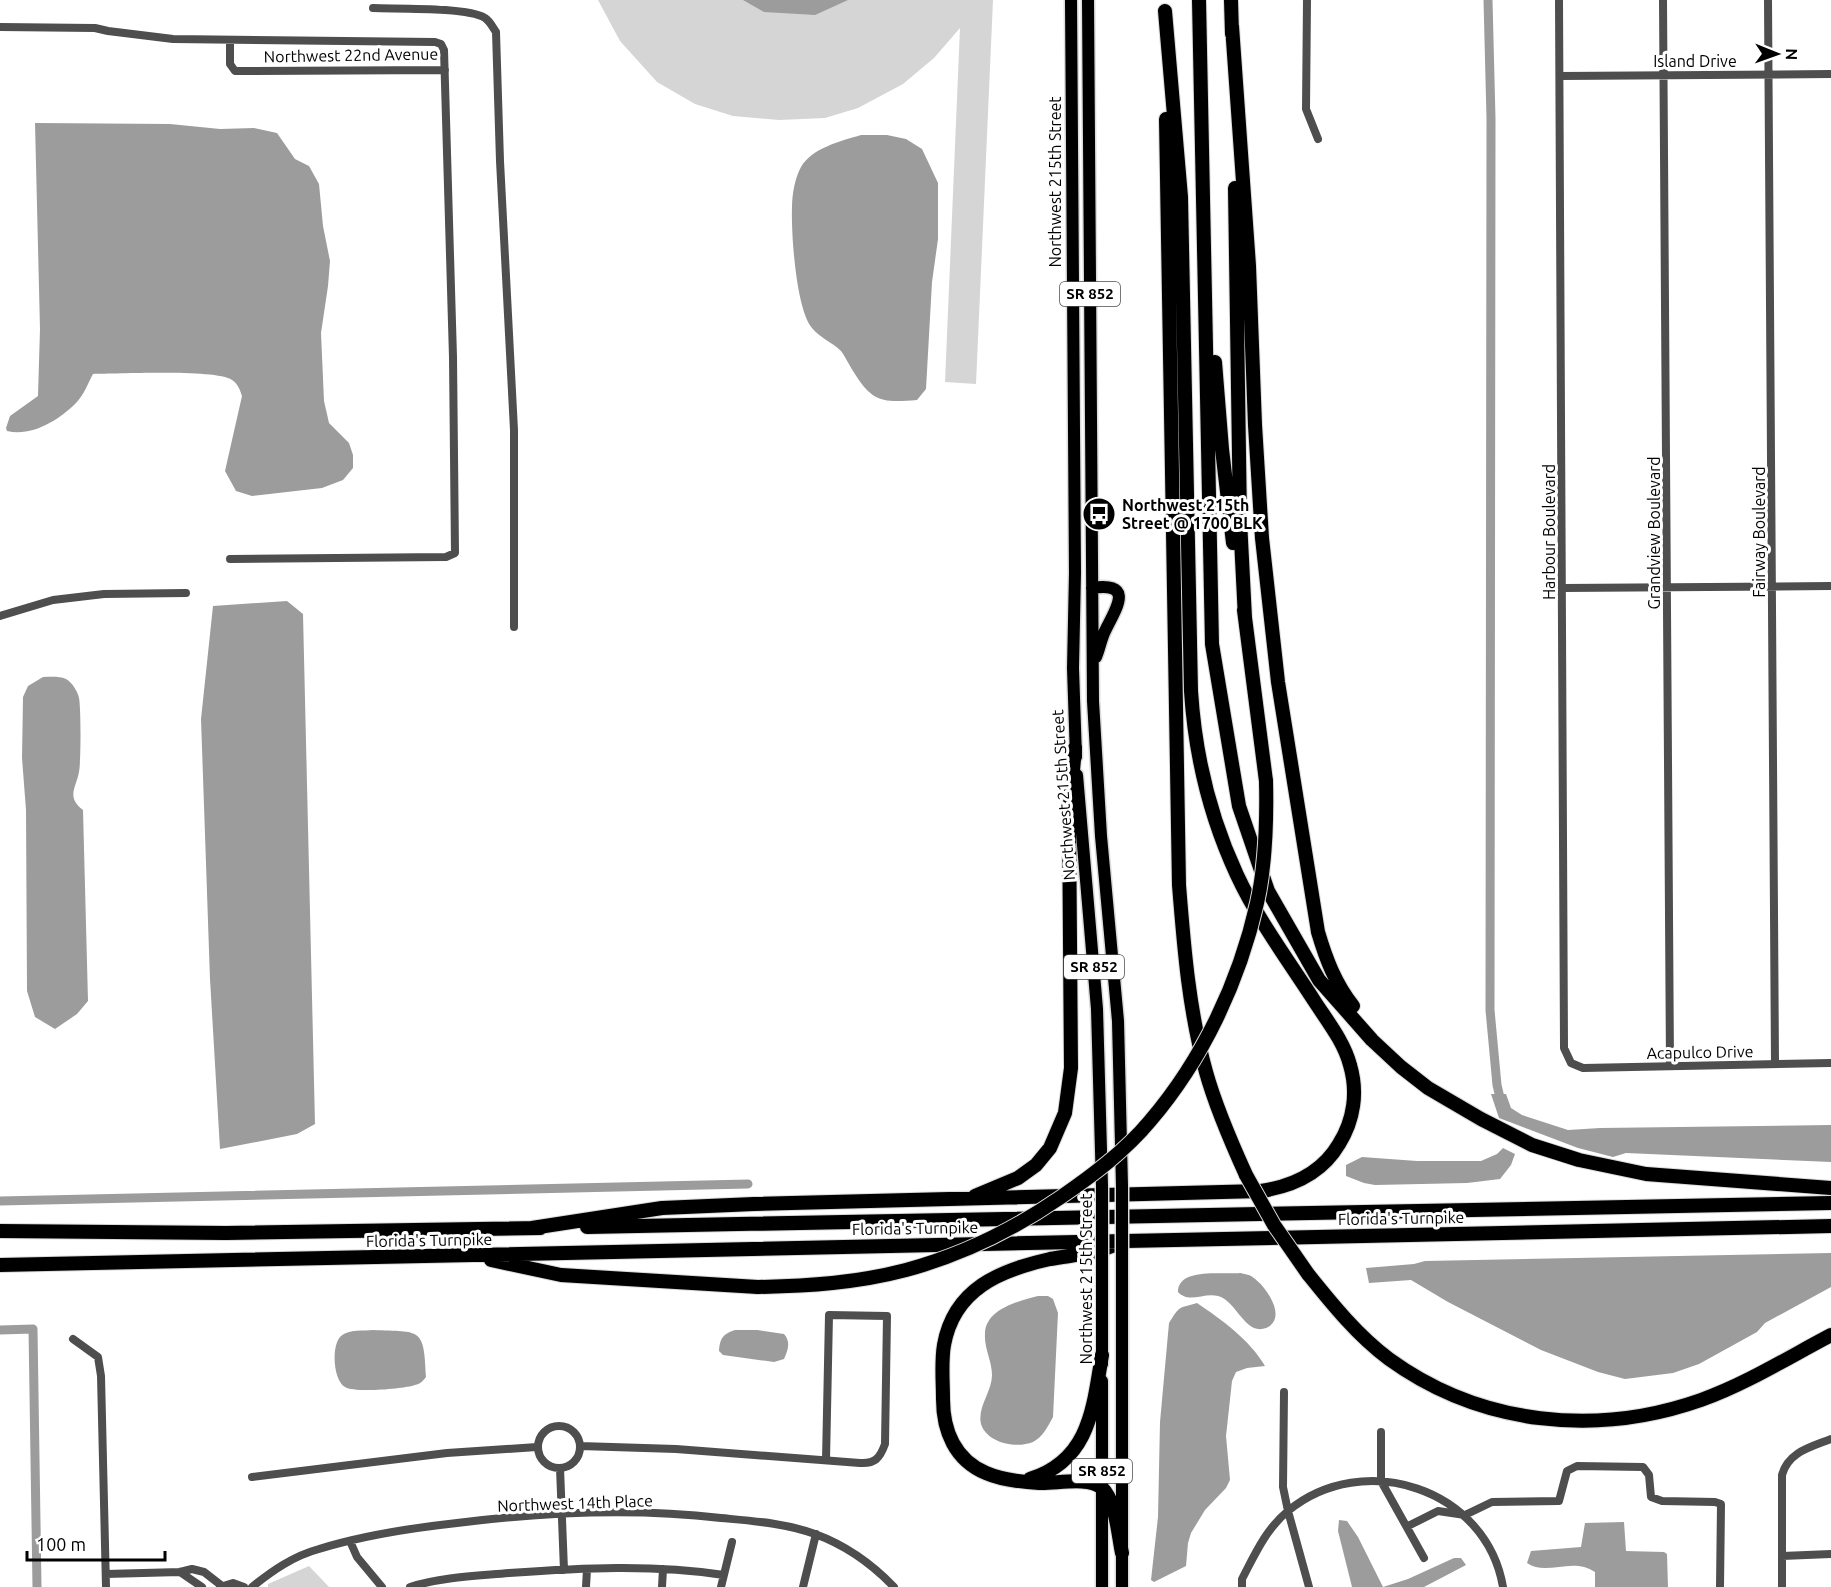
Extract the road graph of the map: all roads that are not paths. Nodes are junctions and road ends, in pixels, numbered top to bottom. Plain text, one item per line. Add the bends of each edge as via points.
1 (1071, 0) edge
2 (1088, 0) edge
3 (1199, 0) edge
4 (1231, 0) edge
5 (1307, 0) edge
6 (1559, 0) edge
7 (1663, 0) edge
8 (1768, 0) edge
9 (1165, 6) edge
10 (373, 8) dead end
11 (1232, 26) junction
12 (0, 27) edge
13 (230, 41) junction
14 (445, 70) junction
15 (1831, 74) edge
16 (1663, 75) junction
17 (1769, 75) junction
18 (1560, 76) junction
19 (1318, 139) dead end
20 (1206, 277) junction
21 (230, 559) dead end
22 (1667, 586) junction
23 (1772, 586) junction
24 (1831, 586) edge
25 (1092, 588) junction
26 (1563, 588) junction
27 (186, 593) dead end
28 (0, 616) edge
29 (1245, 618) junction
30 (514, 627) dead end
31 (1093, 666) junction
32 (1075, 748) junction
33 (1571, 1063) joint
34 (1831, 1063) edge
35 (1775, 1064) junction
36 (1670, 1066) junction
37 (1472, 1114) junction
38 (1831, 1188) edge
39 (965, 1200) junction
40 (1831, 1203) edge
41 (1831, 1226) edge
42 (532, 1228) junction
43 (0, 1232) edge
44 (1125, 1240) junction
45 (469, 1255) junction
46 (0, 1265) edge
47 (1831, 1335) edge
48 (73, 1339) dead end
49 (1102, 1355) junction
50 (1284, 1392) dead end
51 (1382, 1432) dead end
52 (1831, 1439) edge
53 (580, 1446) junction
54 (537, 1447) junction
55 (826, 1460) junction
56 (560, 1468) junction
57 (252, 1477) dead end
58 (1024, 1480) junction
59 (1381, 1481) junction
60 (1102, 1488) junction
61 (1288, 1511) junction
62 (561, 1514) junction
63 (1465, 1515) junction
64 (1408, 1526) junction
65 (816, 1534) junction
66 (350, 1541) junction
67 (732, 1542) dead end
68 (1122, 1553) junction
69 (1831, 1554) edge
70 (1782, 1556) junction
71 (1424, 1558) dead end
72 (587, 1569) junction
73 (663, 1569) junction
74 (564, 1570) junction
75 (180, 1572) junction
76 (106, 1574) junction
77 (724, 1575) junction
78 (221, 1586) edge
79 (106, 1587) edge
80 (202, 1587) edge
81 (244, 1587) edge
82 (252, 1587) edge
83 (382, 1587) edge
84 (410, 1587) edge
85 (586, 1587) edge
86 (662, 1587) edge
87 (721, 1587) edge
88 (803, 1587) edge
89 (894, 1587) edge
90 (1102, 1587) edge
91 (1122, 1587) edge
92 (1242, 1587) edge
93 (1309, 1587) edge
94 (1503, 1587) edge
95 (1720, 1587) edge
96 (1782, 1587) edge

1 - 32 main road, Northwest 215th Street / SR 852
2 - 25 main road, Northwest 215th Street / SR 852
3 - 20 highway
4 - 11 highway
5 - 19 street via 1306,109
6 - 18 street, Harbour Boulevard
7 - 16 street, Grandview Boulevard
8 - 17 street, Fairway Boulevard
9 - 39 highway via 1181,197 1190,672 1196,743 1217,826 1236,874 1346,1051 1353,1075 1352,1115 1343,1138 1319,1168 1274,1190
9 - 47 highway, bridge via 1179,885 1185,962 1206,1072 1246,1175 1308,1274 1358,1331 1388,1358 1434,1387 1512,1414 1552,1420 1617,1419 1681,1407 1719,1393
10 - 30 street via 478,15 487,19 496,32 514,430
11 - 29 highway via 1239,496
11 - 37 highway via 1262,538 1278,682 1318,932 1328,964 1358,1013 1392,1049
12 - 13 street, Northwest 22nd Avenue via 95,28 173,39
13 - 14 street, Northwest 22nd Avenue via 435,42 444,50
13 - 14 street, Northwest 22nd Avenue via 230,64 235,70
14 - 21 street via 455,553 446,557
15 - 17 street, Island Drive
16 - 17 street, Island Drive
16 - 18 street, Island Drive
16 - 22 street, Grandview Boulevard
17 - 23 street, Fairway Boulevard
18 - 26 street, Harbour Boulevard
20 - 29 highway via 1214,318 1229,515
20 - 37 highway via 1212,644 1239,806 1248,835 1268,891 1319,980 1372,1040 1401,1066
22 - 23 street
22 - 26 street
22 - 36 street, Grandview Boulevard
23 - 24 street
23 - 35 street, Fairway Boulevard
25 - 31 main road, Northwest 215th Street / SR 852
25 - 31 main road via 1113,588 1120,599
26 - 33 street, Harbour Boulevard via 1564,1048
27 - 28 street via 53,600
29 - 45 highway, bridge via 1266,781 1267,825 1257,902 1240,962 1207,1039 1181,1082 1121,1151 1019,1224 984,1242 905,1270 834,1283 758,1287 561,1275
31 - 68 main road, Northwest 215th Street / SR 852, bridge via 1098,786 1118,1021
32 - 39 highway via 1069,815 1071,1068 1065,1113 1050,1148 1028,1172
32 - 49 main road, Northwest 215th Street / SR 852, bridge via 1097,1009
33 - 36 street, Acapulco Drive via 1582,1068
34 - 35 street, Acapulco Drive
35 - 36 street, Acapulco Drive
37 - 38 highway via 1532,1145 1646,1174
39 - 42 highway via 662,1208
40 - 42 highway, Florida's Turnpike
41 - 44 highway, Florida's Turnpike
42 - 43 highway, Florida's Turnpike
44 - 45 highway, Florida's Turnpike
44 - 58 highway via 1094,1253 1032,1263 998,1276 968,1296 950,1324 944,1347 943,1416 950,1439 961,1455 985,1473
45 - 46 highway, Florida's Turnpike
48 - 76 street via 98,1357 101,1376
49 - 58 highway via 1094,1404 1076,1448 1051,1471
49 - 60 main road, Northwest 215th Street / SR 852
50 - 61 street via 1283,1486
51 - 59 street
52 - 70 street via 1796,1453 1785,1464
53 - 54 street via 572,1430 558,1425 545,1430
53 - 55 street
53 - 56 street via 573,1463
54 - 56 street via 545,1463
54 - 57 street via 447,1453
55 - 55 street via 829,1315 887,1316 885,1444 881,1455 869,1464
56 - 62 street
58 - 60 highway via 1084,1483
59 - 61 street via 1325,1488
59 - 63 street via 1410,1485 1450,1503
59 - 64 street
60 - 68 highway via 1113,1505
60 - 90 main road, Northwest 215th Street / SR 852
61 - 92 street via 1265,1535 1242,1579
61 - 93 street
62 - 65 street, Northwest 14th Place via 701,1515 764,1522
62 - 66 street, Northwest 14th Place via 421,1527
62 - 74 street
63 - 64 street via 1438,1511
63 - 94 street via 1497,1562
63 - 95 street via 1492,1502 1559,1501 1567,1471 1577,1466 1643,1467 1649,1475 1651,1497 1721,1504
64 - 71 street
65 - 88 street
65 - 89 street, Northwest 14th Place via 863,1559
66 - 82 street, Northwest 14th Place via 299,1556
66 - 83 street via 357,1557
67 - 77 street
68 - 91 main road, Northwest 215th Street / SR 852
69 - 70 street
70 - 96 street
72 - 73 street
72 - 74 street
72 - 85 street
73 - 77 street
73 - 86 street
74 - 84 street via 465,1577
75 - 76 street
75 - 78 street via 204,1572
75 - 80 street
76 - 79 street
77 - 87 street
78 - 81 street via 233,1582

